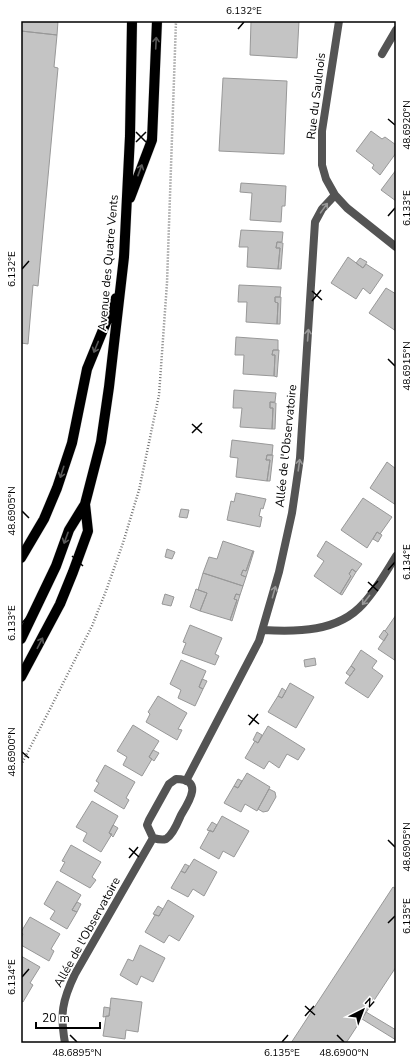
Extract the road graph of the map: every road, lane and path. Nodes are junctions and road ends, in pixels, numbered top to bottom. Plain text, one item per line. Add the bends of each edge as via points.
1 (132, 21) edge
2 (157, 21) edge
3 (176, 21) edge
4 (339, 21) edge
5 (396, 30) edge
6 (382, 54) dead end
7 (335, 195) junction
8 (127, 207) junction
9 (396, 247) edge
10 (122, 285) junction
11 (85, 504) junction
12 (396, 556) edge
13 (21, 558) edge
14 (263, 630) junction
15 (21, 639) edge
16 (21, 677) edge
17 (21, 765) edge
18 (186, 780) junction
19 (153, 838) junction
20 (65, 1043) edge

1 - 8 main road, Avenue des Quatre Vents
8 -> 2 main road via 152,140
3 - 17 path via 167,283 156,410 139,490 106,591 81,647
4 - 7 street, Rue du Saulnois via 322,131 322,165
5 - 6 street
7 - 9 street, Rue du Saulnois via 347,208
14 -> 7 street, Allée de l'Observatoire via 281,565 300,458 316,222 322,209
8 - 10 main road, Avenue des Quatre Vents
10 - 11 main road, Avenue des Quatre Vents via 101,442
10 -> 13 main road via 87,369 72,443 57,488 44,518
11 -> 15 main road, Avenue des Quatre Vents via 69,530 56,566
16 -> 11 main road, Avenue des Quatre Vents via 74,572 88,531
12 -> 14 street via 363,604 339,622 321,628 287,632
14 - 18 street, Allée de l'Observatoire via 249,662
18 - 19 street via 176,779 169,784 147,825
18 - 19 street via 192,788 192,797 172,832 166,838
19 - 20 street, Allée de l'Observatoire via 67,990 62,1015

